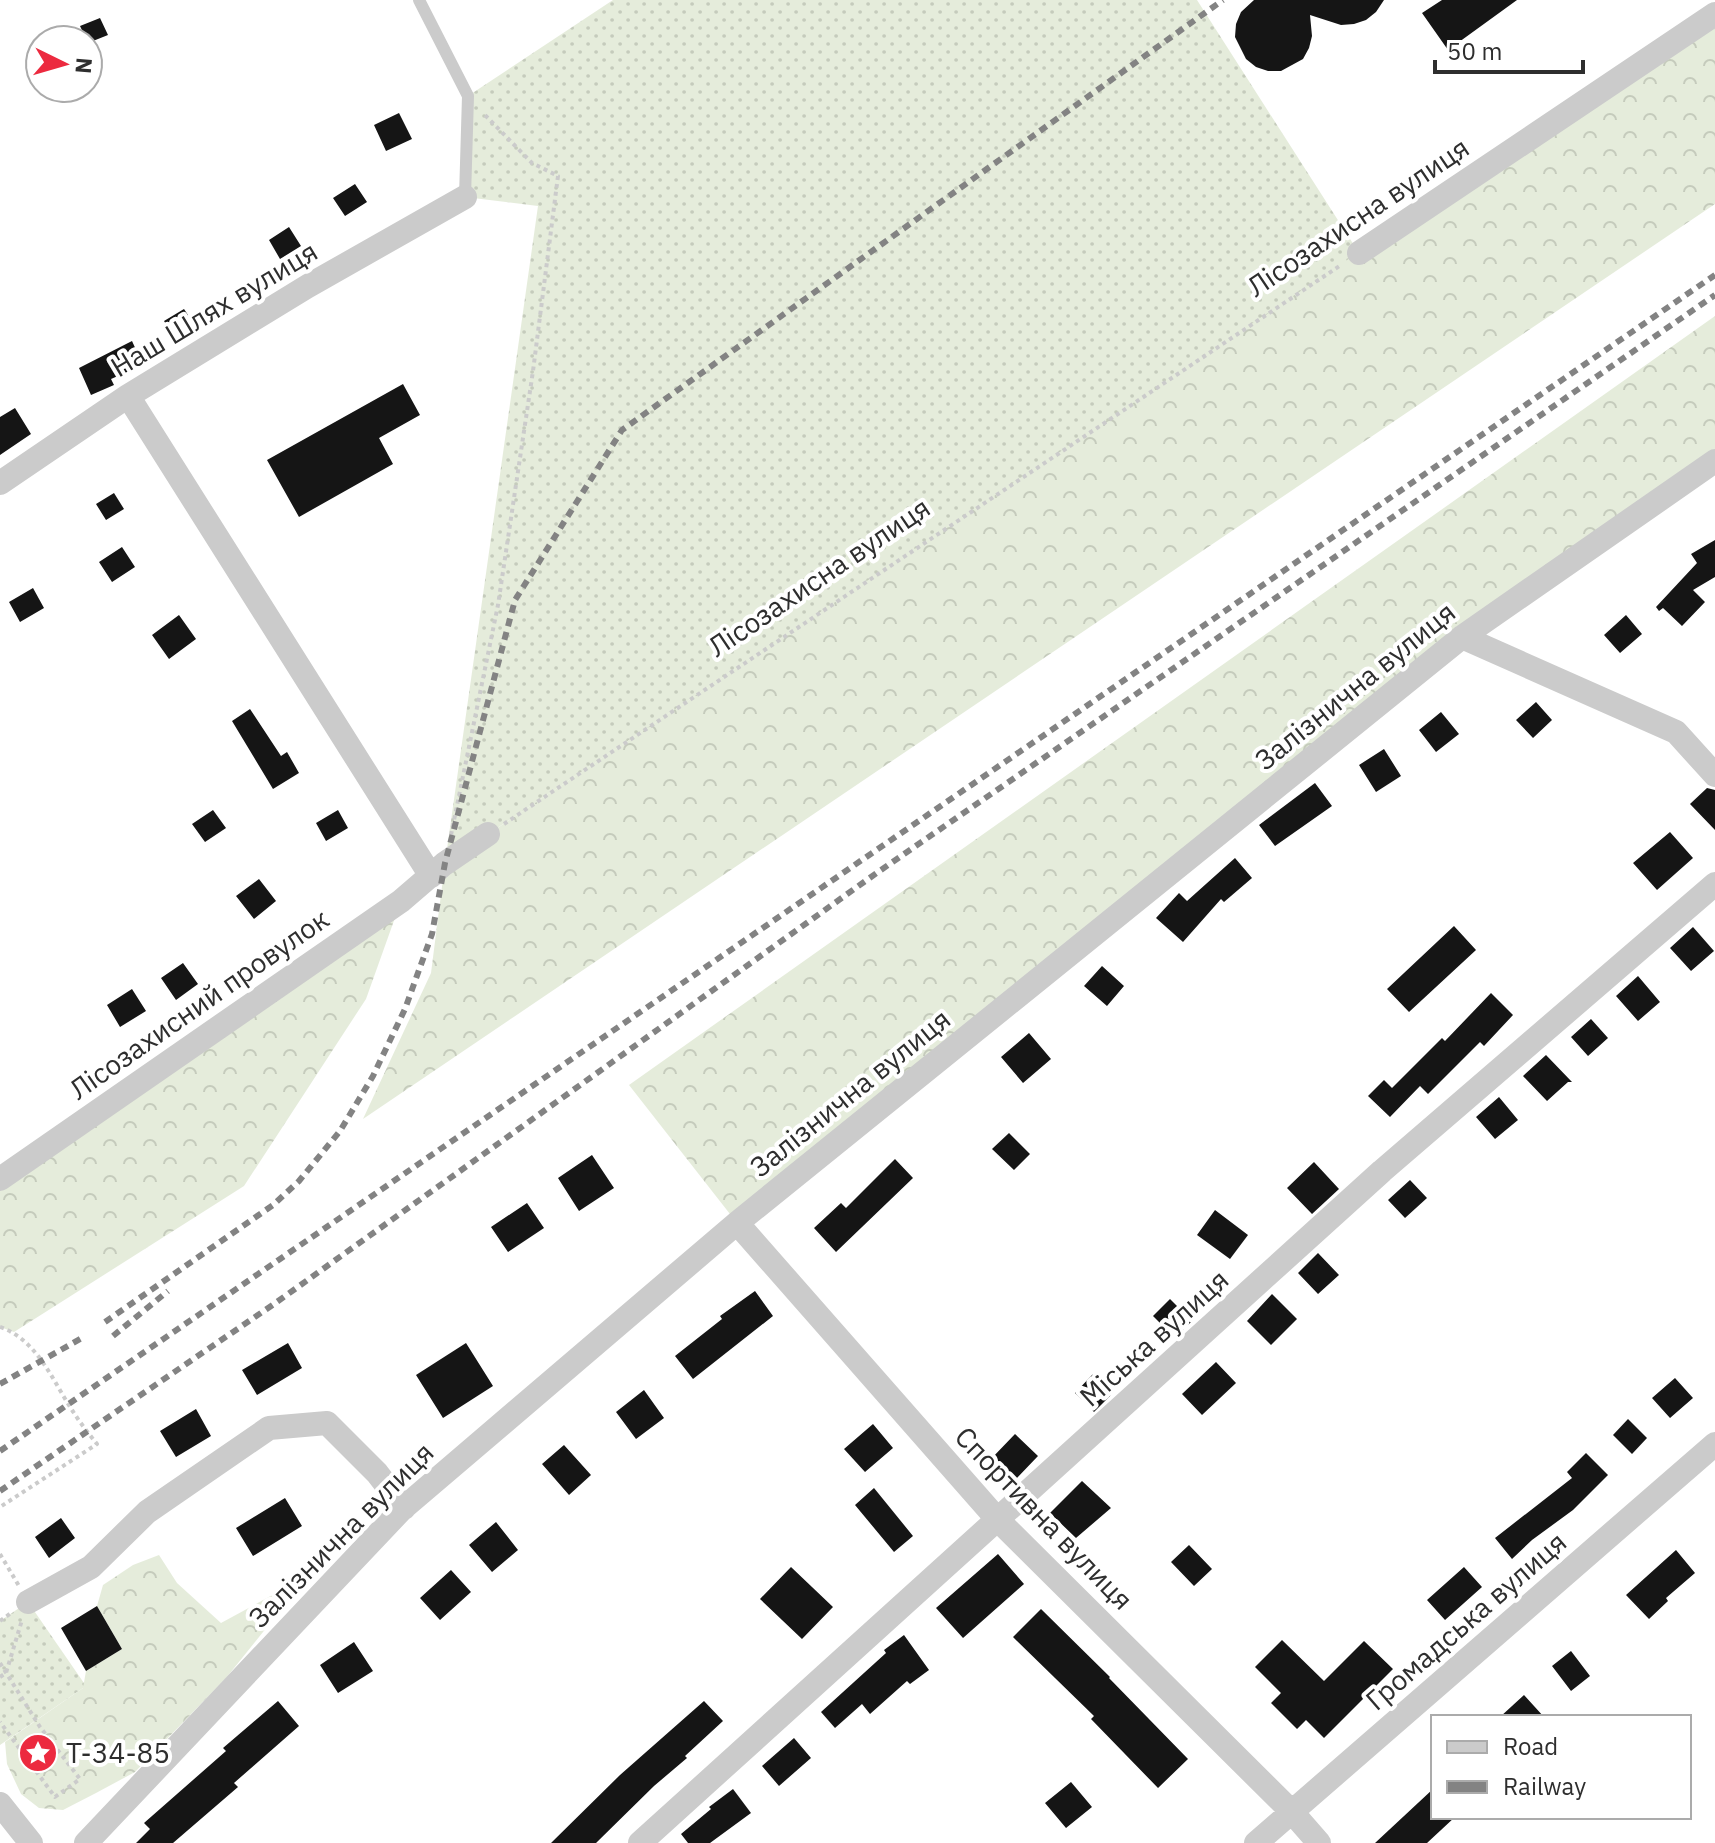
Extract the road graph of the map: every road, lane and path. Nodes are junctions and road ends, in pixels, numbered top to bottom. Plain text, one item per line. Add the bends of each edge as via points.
1 (419, 0) edge
2 (1715, 14) edge
3 (468, 96) junction
4 (465, 197) joint
5 (1359, 253) joint
6 (128, 396) junction
7 (1715, 461) edge
8 (0, 483) edge
9 (1462, 637) junction
10 (1715, 775) edge
11 (488, 834) joint
12 (437, 870) junction
13 (1715, 884) edge
14 (0, 1179) edge
15 (737, 1223) junction
16 (0, 1327) edge
17 (1715, 1444) edge
18 (0, 1507) edge
19 (404, 1508) junction
20 (998, 1520) junction
21 (28, 1602) dead end
22 (0, 1663) edge
23 (6, 1673) junction
24 (0, 1677) edge
25 (0, 1722) edge
26 (0, 1804) edge
27 (1292, 1812) junction
28 (31, 1843) edge
29 (86, 1843) edge
30 (640, 1843) edge
31 (1256, 1843) edge
32 (1319, 1843) edge

1 - 3 lane
2 - 5 street, Лісозахисна вулиця
3 - 4 lane
3 - 12 path via 532,163 558,176 498,605
4 - 6 street, Наш Шлях вулиця
5 - 11 path, Лісозахисна вулиця
6 - 8 street, Наш Шлях вулиця
6 - 12 street
7 - 9 street, Залізнична вулиця
9 - 10 street via 1676,732
9 - 15 street, Залізнична вулиця
11 - 12 street
12 - 14 street, Лісозахисний провулок via 401,901
13 - 20 street, Міська вулиця via 1382,1171
15 - 19 street, Залізнична вулиця
15 - 20 street, Спортивна вулиця
16 - 18 path via 14,1332 42,1360 97,1444
17 - 27 street, Громадська вулиця
19 - 21 street via 327,1423 269,1428 147,1512 91,1567
19 - 29 street, Залізнична вулиця
20 - 27 street, Спортивна вулиця
20 - 30 street, Міська вулиця
22 - 23 path
23 - 24 path
23 - 25 path via 80,1779 55,1797
26 - 28 street
27 - 31 street, Громадська вулиця
27 - 32 street, Спортивна вулиця

